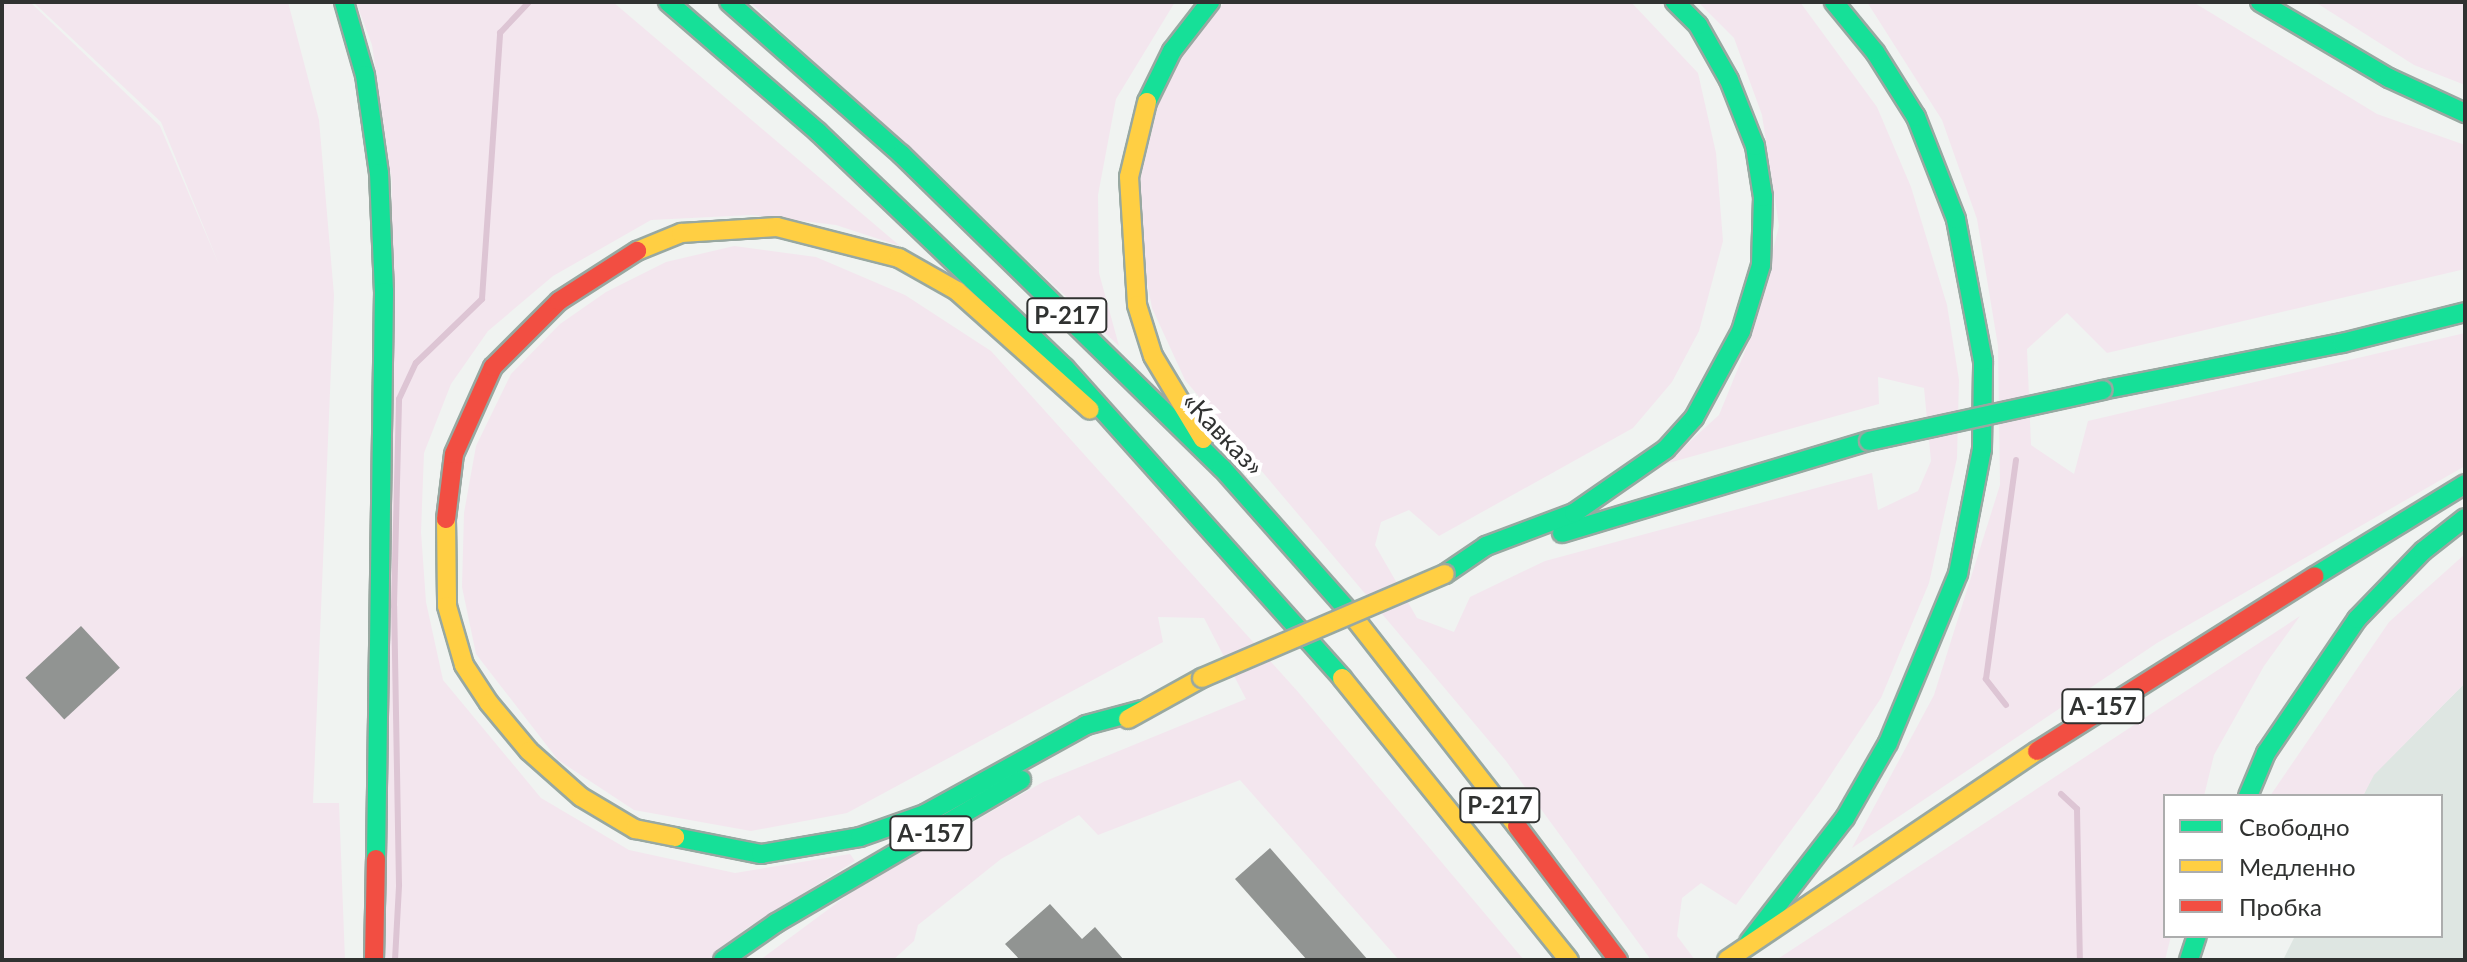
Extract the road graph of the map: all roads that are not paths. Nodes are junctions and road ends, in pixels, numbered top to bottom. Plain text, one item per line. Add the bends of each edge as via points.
1 (344, 2) edge
2 (668, 2) edge
3 (729, 2) edge
4 (1210, 2) edge
5 (1675, 2) edge
6 (1834, 2) edge
7 (2260, 2) edge
8 (2465, 113) edge
9 (2465, 312) edge
10 (1131, 444) junction
11 (1222, 468) junction
12 (2465, 484) edge
13 (2465, 518) edge
14 (1445, 574) junction
15 (1142, 710) junction
16 (2249, 794) edge
17 (2196, 938) edge
18 (1749, 942) junction
19 (374, 960) edge
20 (723, 960) edge
21 (1569, 960) edge
22 (1618, 960) edge
23 (1727, 960) edge
24 (2189, 960) edge

1 - 19 main road via 365,75 379,173 384,292
2 - 10 main road, Р-217 via 966,269 1065,368
3 - 11 main road, «Кавказ» / Р-217 via 901,154
4 - 11 main road via 1172,51 1140,118 1129,177 1129,240 1137,305 1153,356
5 - 14 main road via 1698,25 1729,80 1755,146 1763,197 1761,265 1741,331 1701,407 1666,449 1574,513 1486,546
6 - 18 main road via 1875,52 1916,117 1956,219 1983,361 1982,449 1958,574 1894,729 1845,818
7 - 8 main road via 2389,78
9 - 14 main road, А-157, bridge via 1869,441 1614,515
10 - 15 main road via 957,291 899,258 777,227 681,233 630,254 559,301 493,367 454,454 443,548 447,606 464,665 529,751 581,797 635,829 694,844 761,854 860,837 925,814 1086,725
10 - 21 main road, Р-217 via 1351,688
11 - 22 main road, «Кавказ» / Р-217 via 1383,650
12 - 18 main road, А-157 via 2117,697
13 - 16 main road via 2423,551 2357,619 2280,729
14 - 15 main road, А-157, bridge via 1202,678
15 - 20 main road, А-157 via 776,923
17 - 24 main road
18 - 23 main road, А-157

